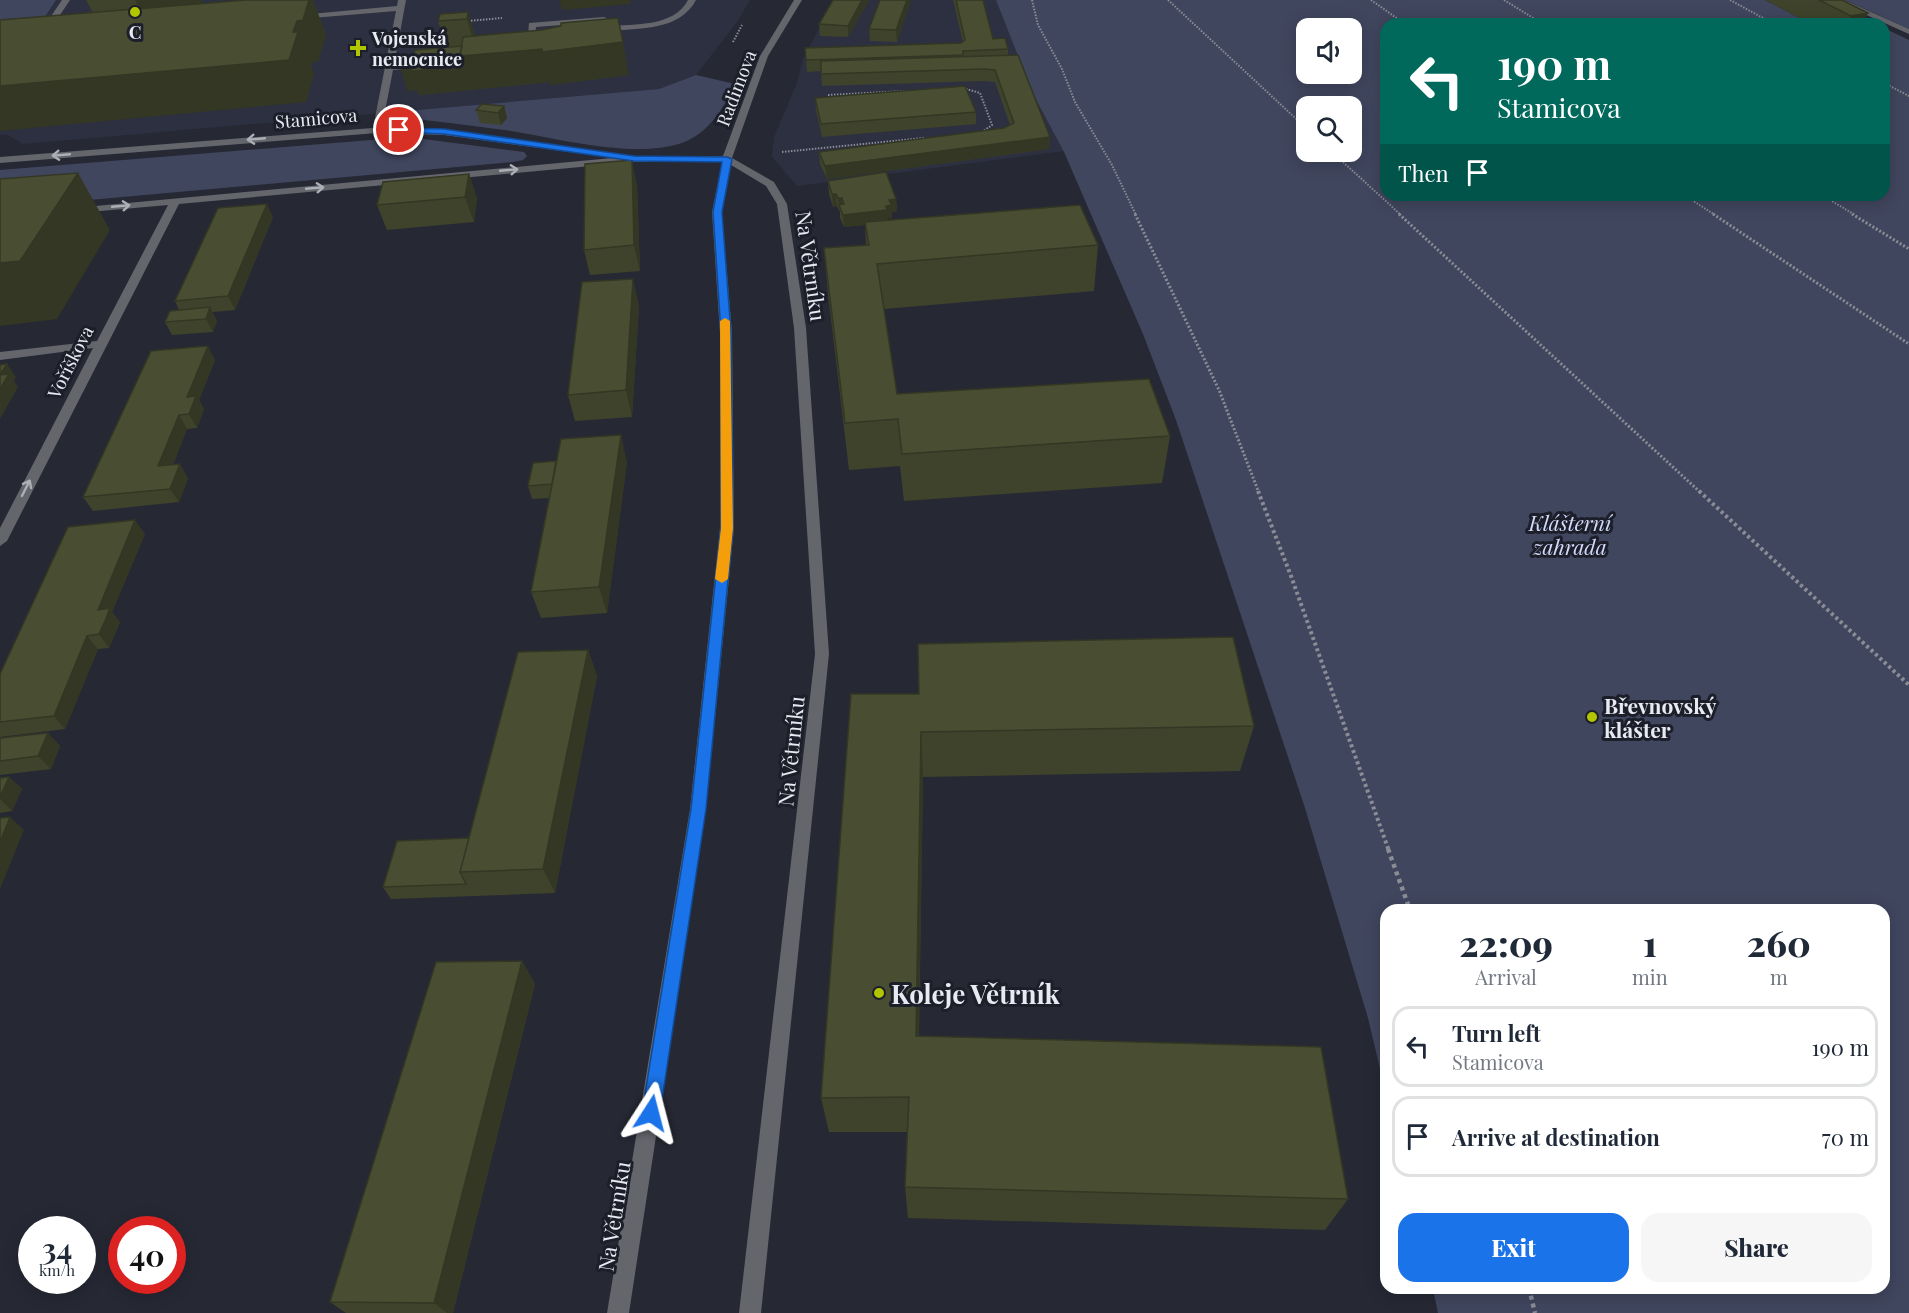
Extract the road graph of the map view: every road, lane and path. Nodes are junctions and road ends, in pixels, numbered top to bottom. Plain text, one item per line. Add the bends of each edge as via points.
1 (66, 0) edge
2 (692, 0) edge
3 (798, 0) edge
4 (1032, 0) edge
5 (1168, 0) edge
6 (1371, 0) edge
7 (1504, 0) edge
8 (1730, 0) edge
9 (1837, 0) edge
10 (402, 4) edge
11 (296, 17) edge
12 (505, 18) dead end
13 (1396, 18) edge
14 (1533, 18) edge
15 (1763, 18) edge
16 (1878, 18) edge
17 (458, 21) edge
18 (1890, 24) edge
19 (604, 29) junction
20 (1909, 32) edge
21 (52, 38) edge
22 (595, 48) edge
23 (541, 53) edge
24 (424, 65) edge
25 (389, 68) junction
26 (1890, 85) edge
27 (953, 88) edge
28 (908, 91) edge
29 (828, 95) edge
30 (1909, 96) edge
31 (1296, 119) edge
32 (377, 130) junction
33 (979, 134) edge
34 (934, 137) edge
35 (634, 159) junction
36 (727, 159) junction
37 (0, 160) edge
38 (1343, 162) edge
39 (1380, 196) edge
40 (175, 201) junction
41 (1385, 201) edge
42 (1693, 201) edge
43 (1832, 201) edge
44 (70, 210) edge
45 (1909, 249) edge
46 (100, 344) junction
47 (1909, 344) edge
48 (0, 356) edge
49 (0, 541) edge
50 (1909, 685) edge
51 (1408, 904) edge
52 (1531, 1294) edge
53 (618, 1313) edge
54 (750, 1313) edge
55 (1536, 1313) edge

1 - 21 street via 40,39
2 - 19 street via 685,14 668,21
3 - 36 street, Radimova via 764,56
4 - 51 path via 1038,25 1075,102 1112,165 1219,390 1291,576
5 - 31 path
6 - 13 path
7 - 14 path
8 - 15 path
9 - 16 street
10 - 11 street
10 - 25 street
12 - 17 path
18 - 20 street
19 - 22 street via 606,47
19 - 23 street via 604,19 532,25 527,54
24 - 25 street
25 - 32 street
26 - 30 path
27 - 33 path via 980,93 992,125
28 - 29 path
32 - 35 street, Stamicova via 444,132
32 -> 37 street, Stamicova
34 - 36 path
35 - 36 street, Stamicova
40 -> 35 street, Stamicova
36 - 53 street, Na Větrníku via 717,212 726,333 727,528 698,809
36 - 54 street, Na Větrníku via 770,184 782,204 800,328 822,654
38 - 39 path
44 -> 40 street, Stamicova
40 - 46 street, Voříškova
41 - 50 path
42 - 47 path
43 - 45 path
46 - 48 street
49 -> 46 street, Voříškova
52 - 55 path

